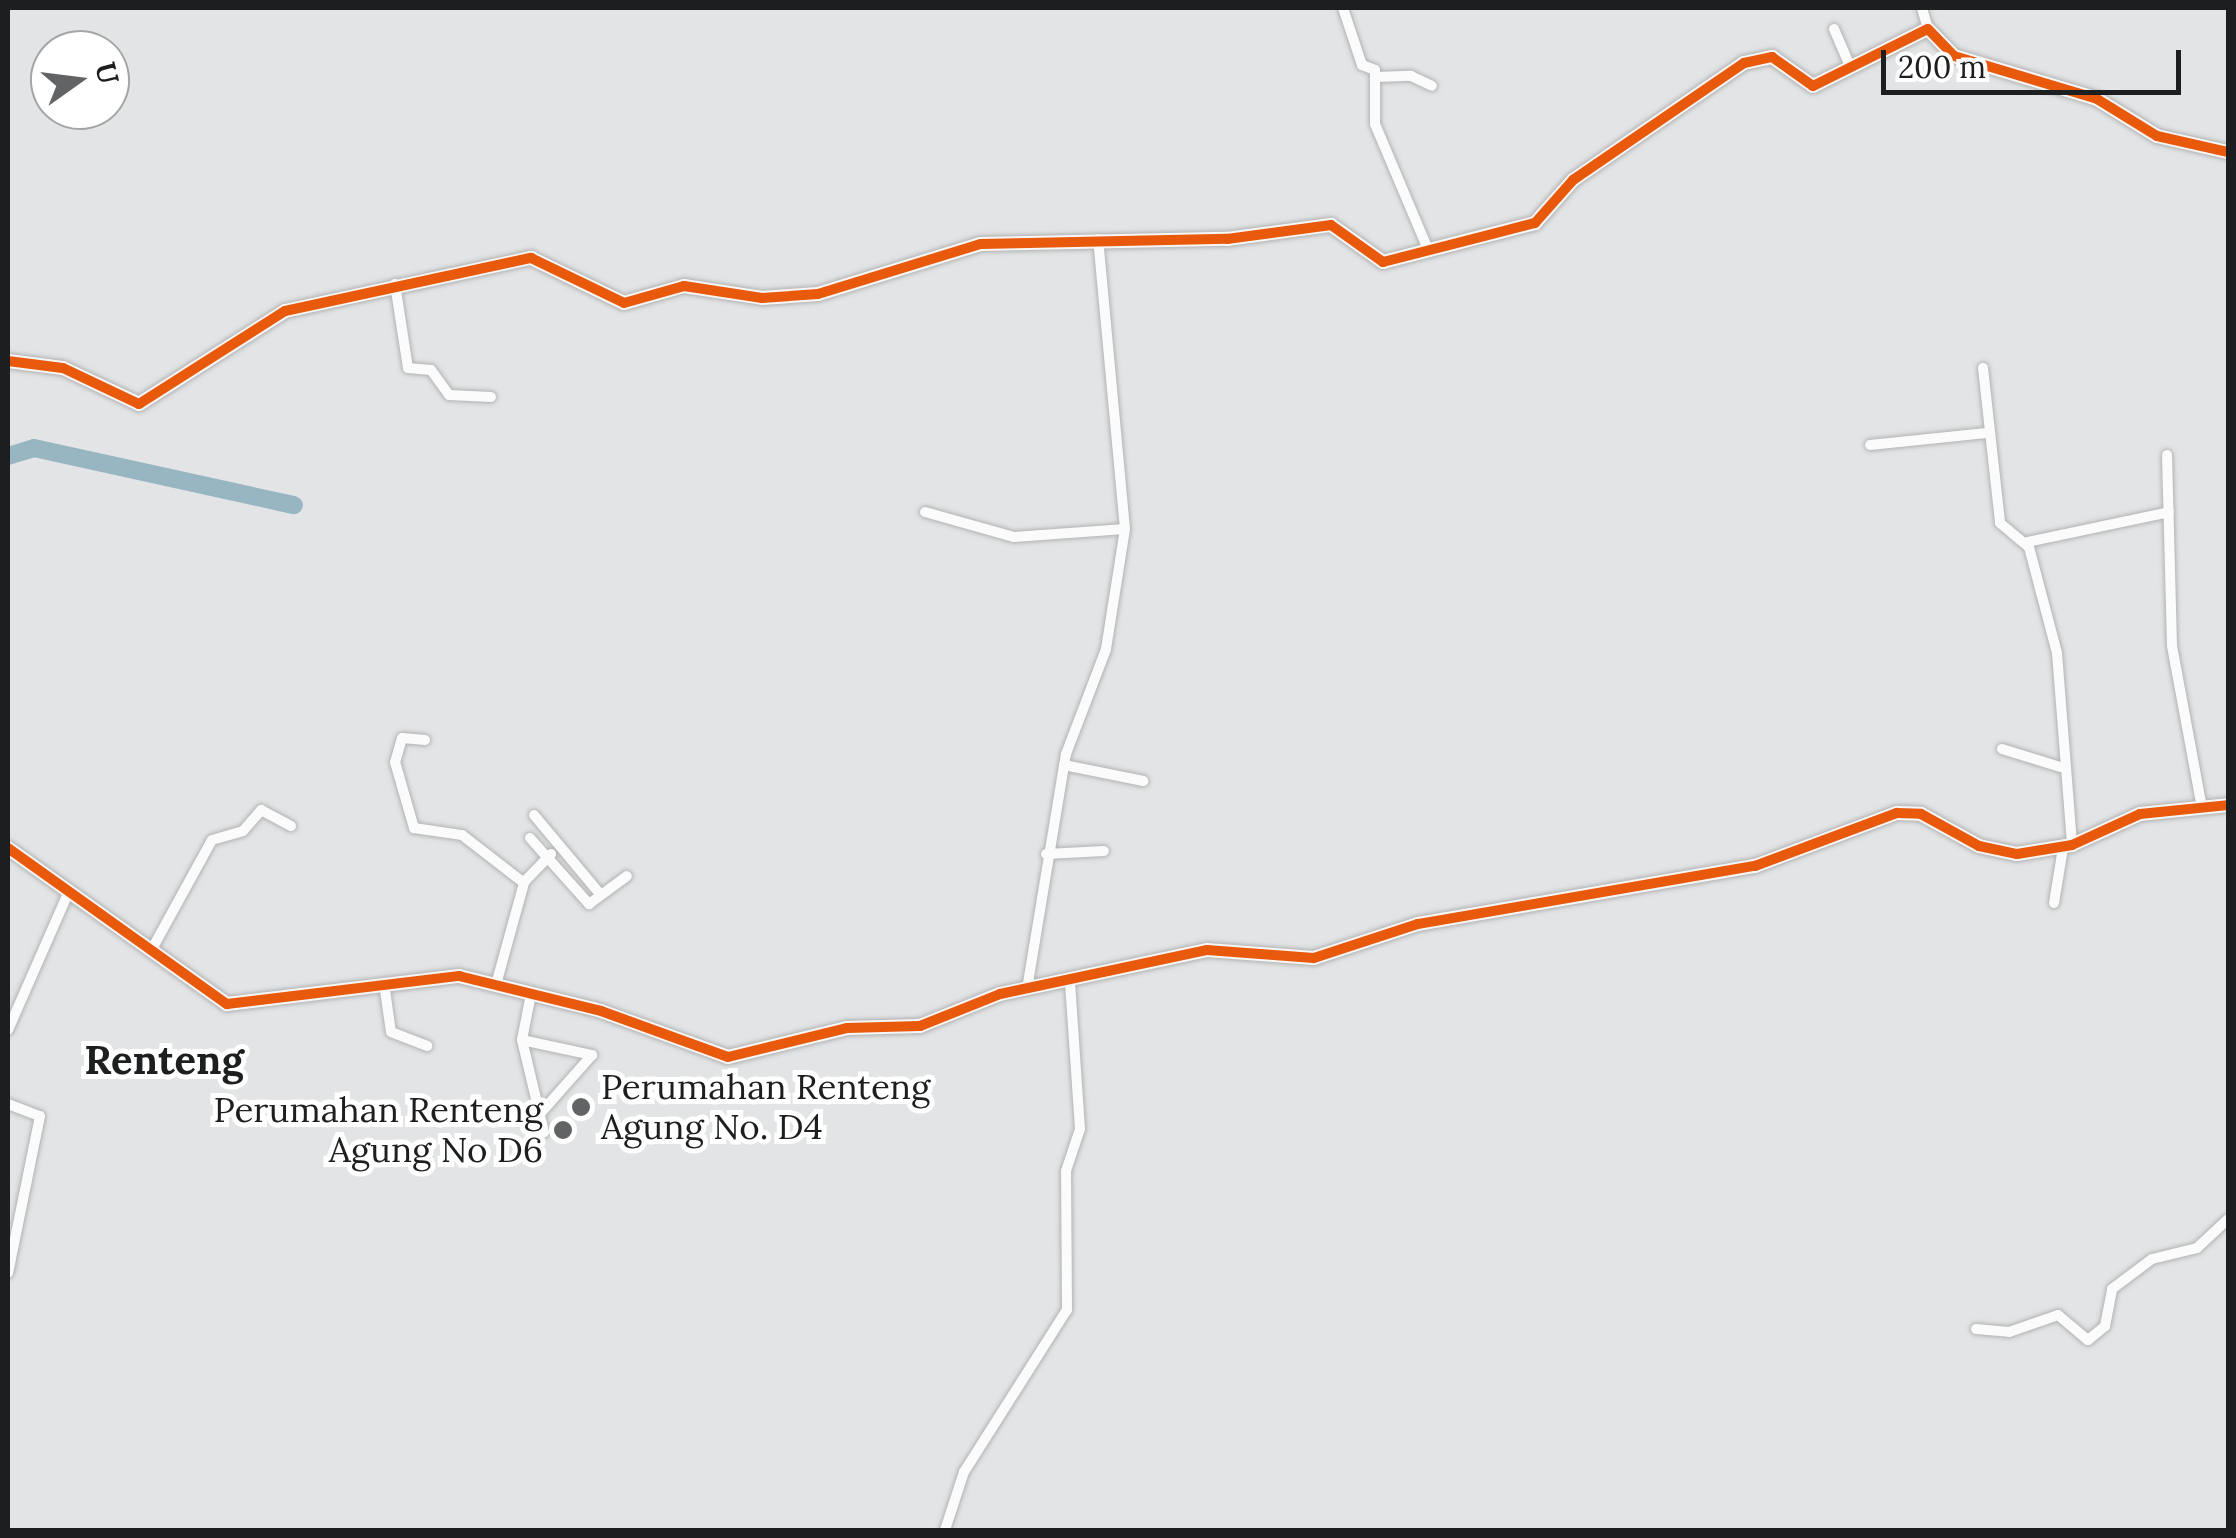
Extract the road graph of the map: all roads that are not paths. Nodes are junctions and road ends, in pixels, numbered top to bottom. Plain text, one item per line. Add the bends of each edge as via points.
1 (1343, 8) edge
2 (1922, 8) edge
3 (1834, 28) dead end
4 (1928, 28) junction
5 (1850, 66) junction
6 (1375, 77) junction
7 (1432, 86) dead end
8 (2228, 152) edge
9 (1098, 239) junction
10 (1426, 245) junction
11 (395, 283) junction
12 (8, 361) edge
13 (1984, 368) dead end
14 (490, 397) dead end
15 (1986, 433) junction
16 (1870, 445) dead end
17 (2168, 454) dead end
18 (926, 512) dead end
19 (2170, 512) junction
20 (1125, 529) junction
21 (2027, 542) junction
22 (425, 740) dead end
23 (2002, 749) dead end
24 (1064, 765) junction
25 (2060, 767) junction
26 (1143, 781) dead end
27 (2228, 805) edge
28 (2202, 808) junction
29 (534, 815) dead end
30 (291, 826) dead end
31 (530, 838) dead end
32 (559, 846) junction
33 (2068, 846) junction
34 (8, 848) edge
35 (1104, 850) dead end
36 (1046, 854) junction
37 (548, 857) junction
38 (627, 876) dead end
39 (524, 882) junction
40 (68, 894) junction
41 (600, 895) junction
42 (2054, 903) dead end
43 (152, 950) junction
44 (384, 982) junction
45 (1070, 983) junction
46 (496, 984) junction
47 (1027, 989) junction
48 (531, 994) junction
49 (8, 1030) edge
50 (522, 1040) junction
51 (427, 1046) dead end
52 (8, 1104) edge
53 (540, 1115) junction
54 (544, 1132) dead end
55 (2228, 1218) edge
56 (8, 1273) edge
57 (1976, 1330) dead end
58 (945, 1530) edge

1 - 6 street
2 - 4 street
3 - 5 street
4 - 5 street
4 - 8 street via 1954,56 2106,102 2157,136
5 - 10 street via 1808,86 1772,57 1744,64 1574,180 1536,223
6 - 7 street via 1411,76
6 - 10 street via 1377,130
9 - 10 street via 1227,239 1331,225 1378,262
9 - 11 street via 968,245 832,292 776,298 684,286 611,302 531,258
9 - 20 street
11 - 12 street via 276,314 136,405 63,368
11 - 14 street via 408,368 431,370 449,395
13 - 15 street
15 - 16 street
15 - 21 street via 2000,523
17 - 19 street
18 - 20 street via 1014,536
19 - 21 street
19 - 28 street via 2173,650
20 - 24 street via 1106,649
21 - 25 street via 2060,669
22 - 39 street via 404,737 395,762 414,828 462,836
23 - 25 street
24 - 26 street
24 - 36 street
25 - 33 street
27 - 28 street
28 - 33 street via 2131,816
29 - 32 street
30 - 43 street via 261,810 243,831 212,840
31 - 37 street
32 - 37 street
32 - 41 street
33 - 42 street
33 - 45 street via 1998,851 1927,816 1897,813 1755,866 1418,924 1314,958 1207,950
34 - 40 street
35 - 36 street
36 - 47 street
37 - 39 street
37 - 41 street via 589,904
38 - 41 street
39 - 46 street
40 - 43 street
40 - 49 street
43 - 44 street via 232,1006
44 - 46 street via 444,975
44 - 51 street via 391,1032
45 - 47 street
45 - 58 street via 1080,1129 1066,1171 1068,1310 964,1472
46 - 48 street
47 - 48 street via 914,1028 847,1028 728,1057
48 - 50 street
50 - 53 street
50 - 53 street via 592,1055
52 - 56 street via 40,1115
53 - 54 street
55 - 57 street via 2197,1248 2152,1259 2112,1289 2105,1326 2088,1340 2058,1315 2009,1332

